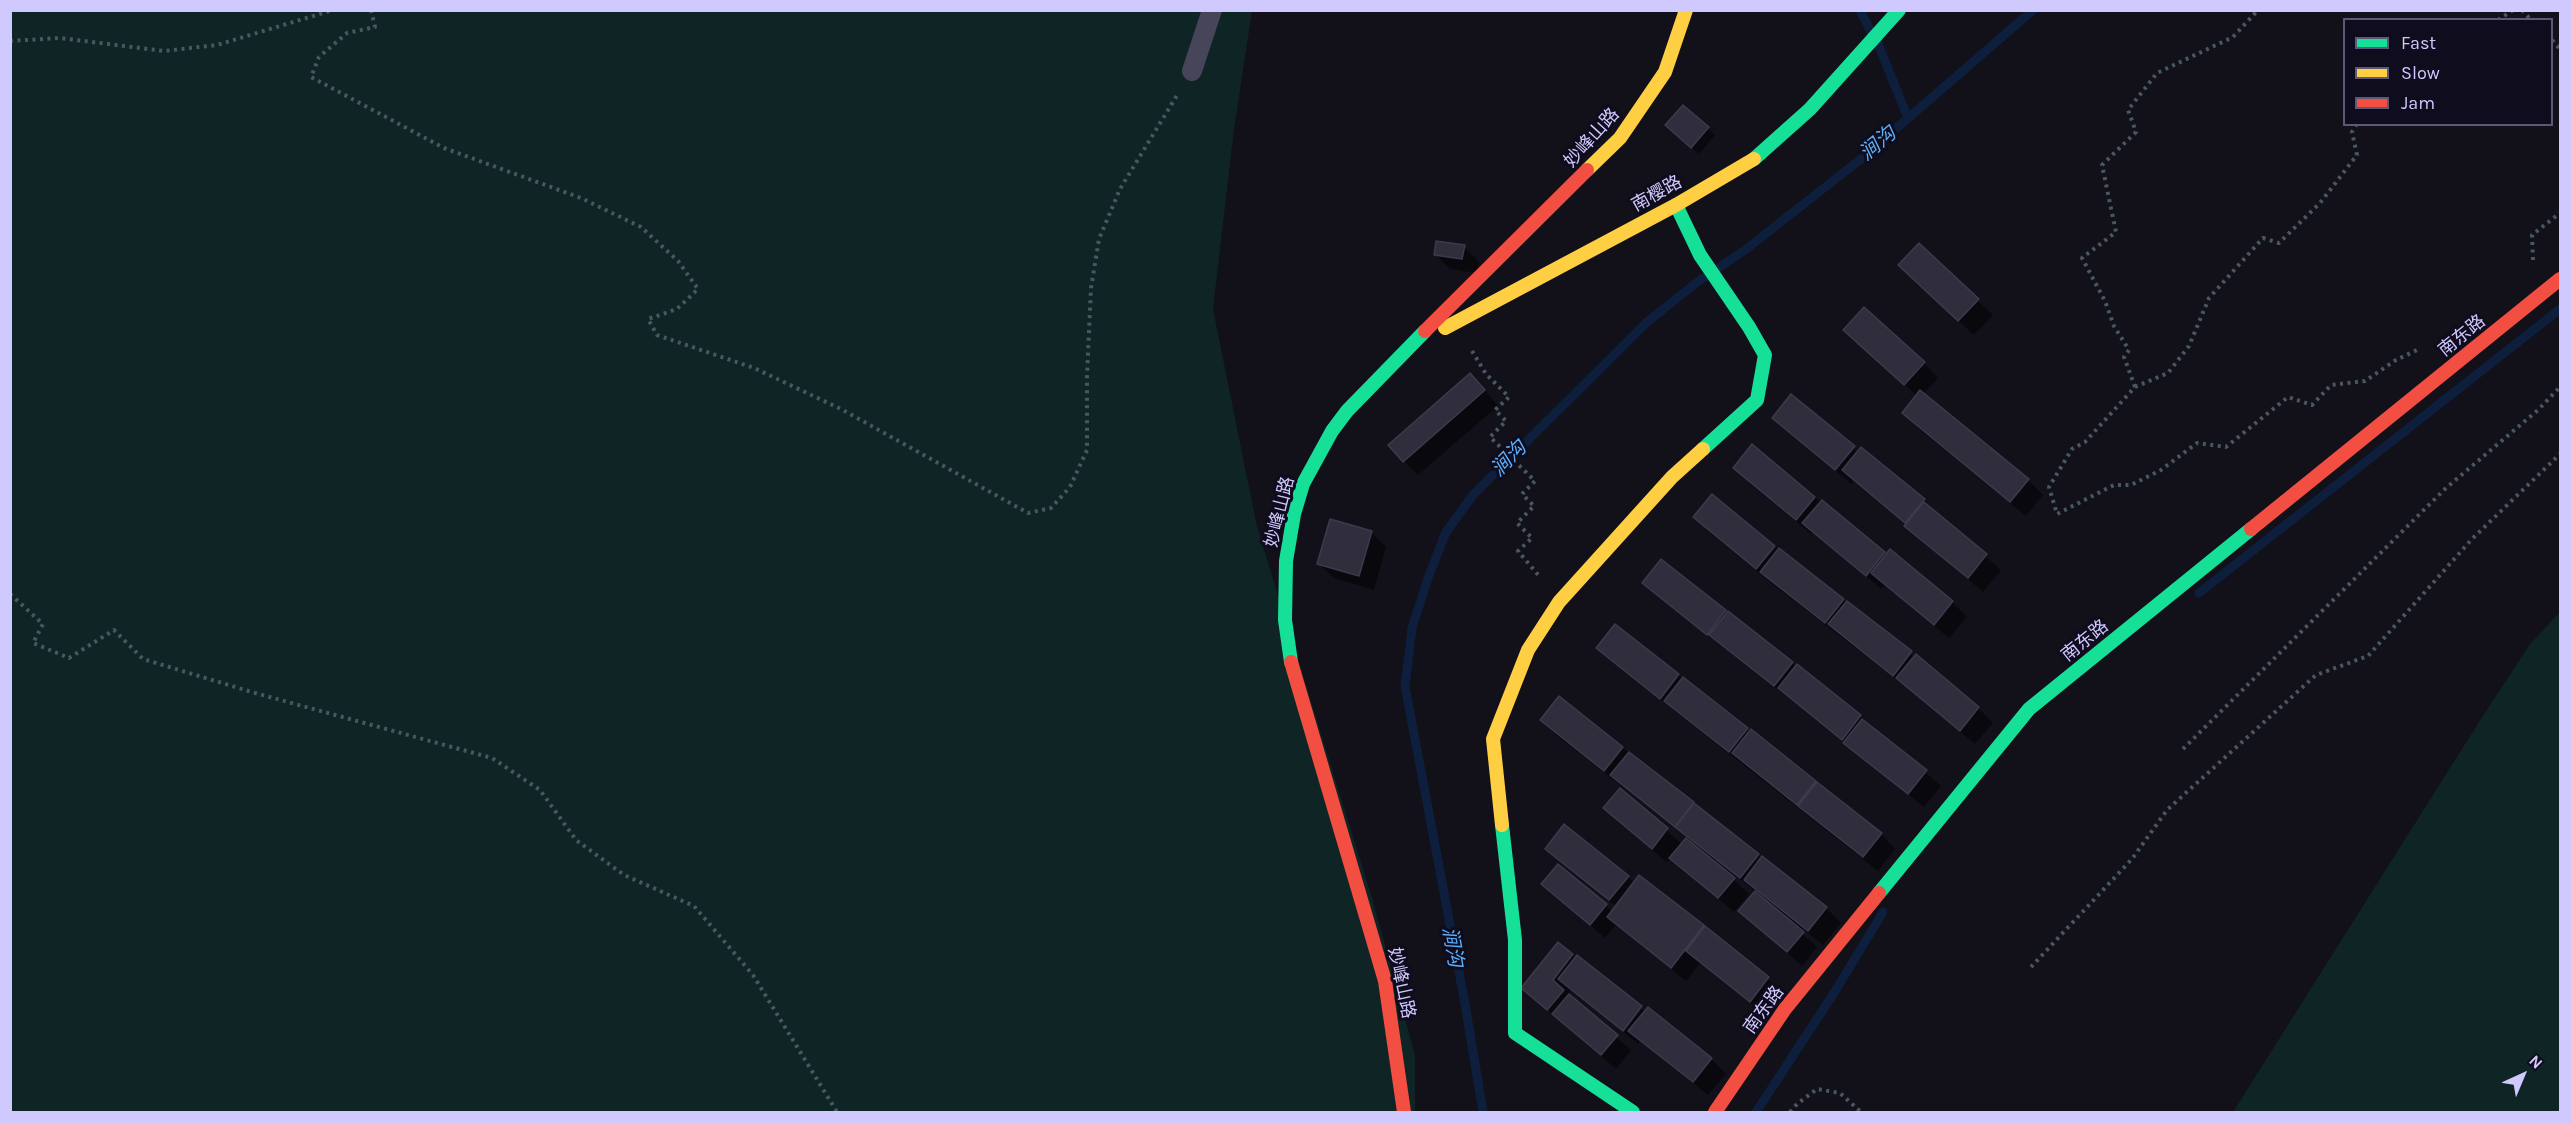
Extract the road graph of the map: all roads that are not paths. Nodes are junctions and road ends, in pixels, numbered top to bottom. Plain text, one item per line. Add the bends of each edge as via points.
1 (1212, 10) edge
2 (1686, 10) edge
3 (1899, 10) edge
4 (1192, 71) road end
5 (1676, 205) junction
6 (2560, 279) edge
7 (1395, 360) junction
8 (1404, 1113) edge
9 (1633, 1113) edge
10 (1715, 1113) edge

1 - 4 lane
2 - 7 street, 妙峰山路 via 1665,72 1620,138
3 - 5 street, 南樱路 via 1810,109 1760,154
5 - 7 street, 南樱路 via 1454,322
5 - 9 street via 1700,255 1765,355 1757,400 1672,477 1559,602 1528,650 1493,739 1515,940 1515,1034
6 - 10 street, 南东路 via 2029,709 1785,1009
7 - 8 street, 妙峰山路 via 1347,411 1302,484 1286,561 1285,620 1291,660 1385,981

